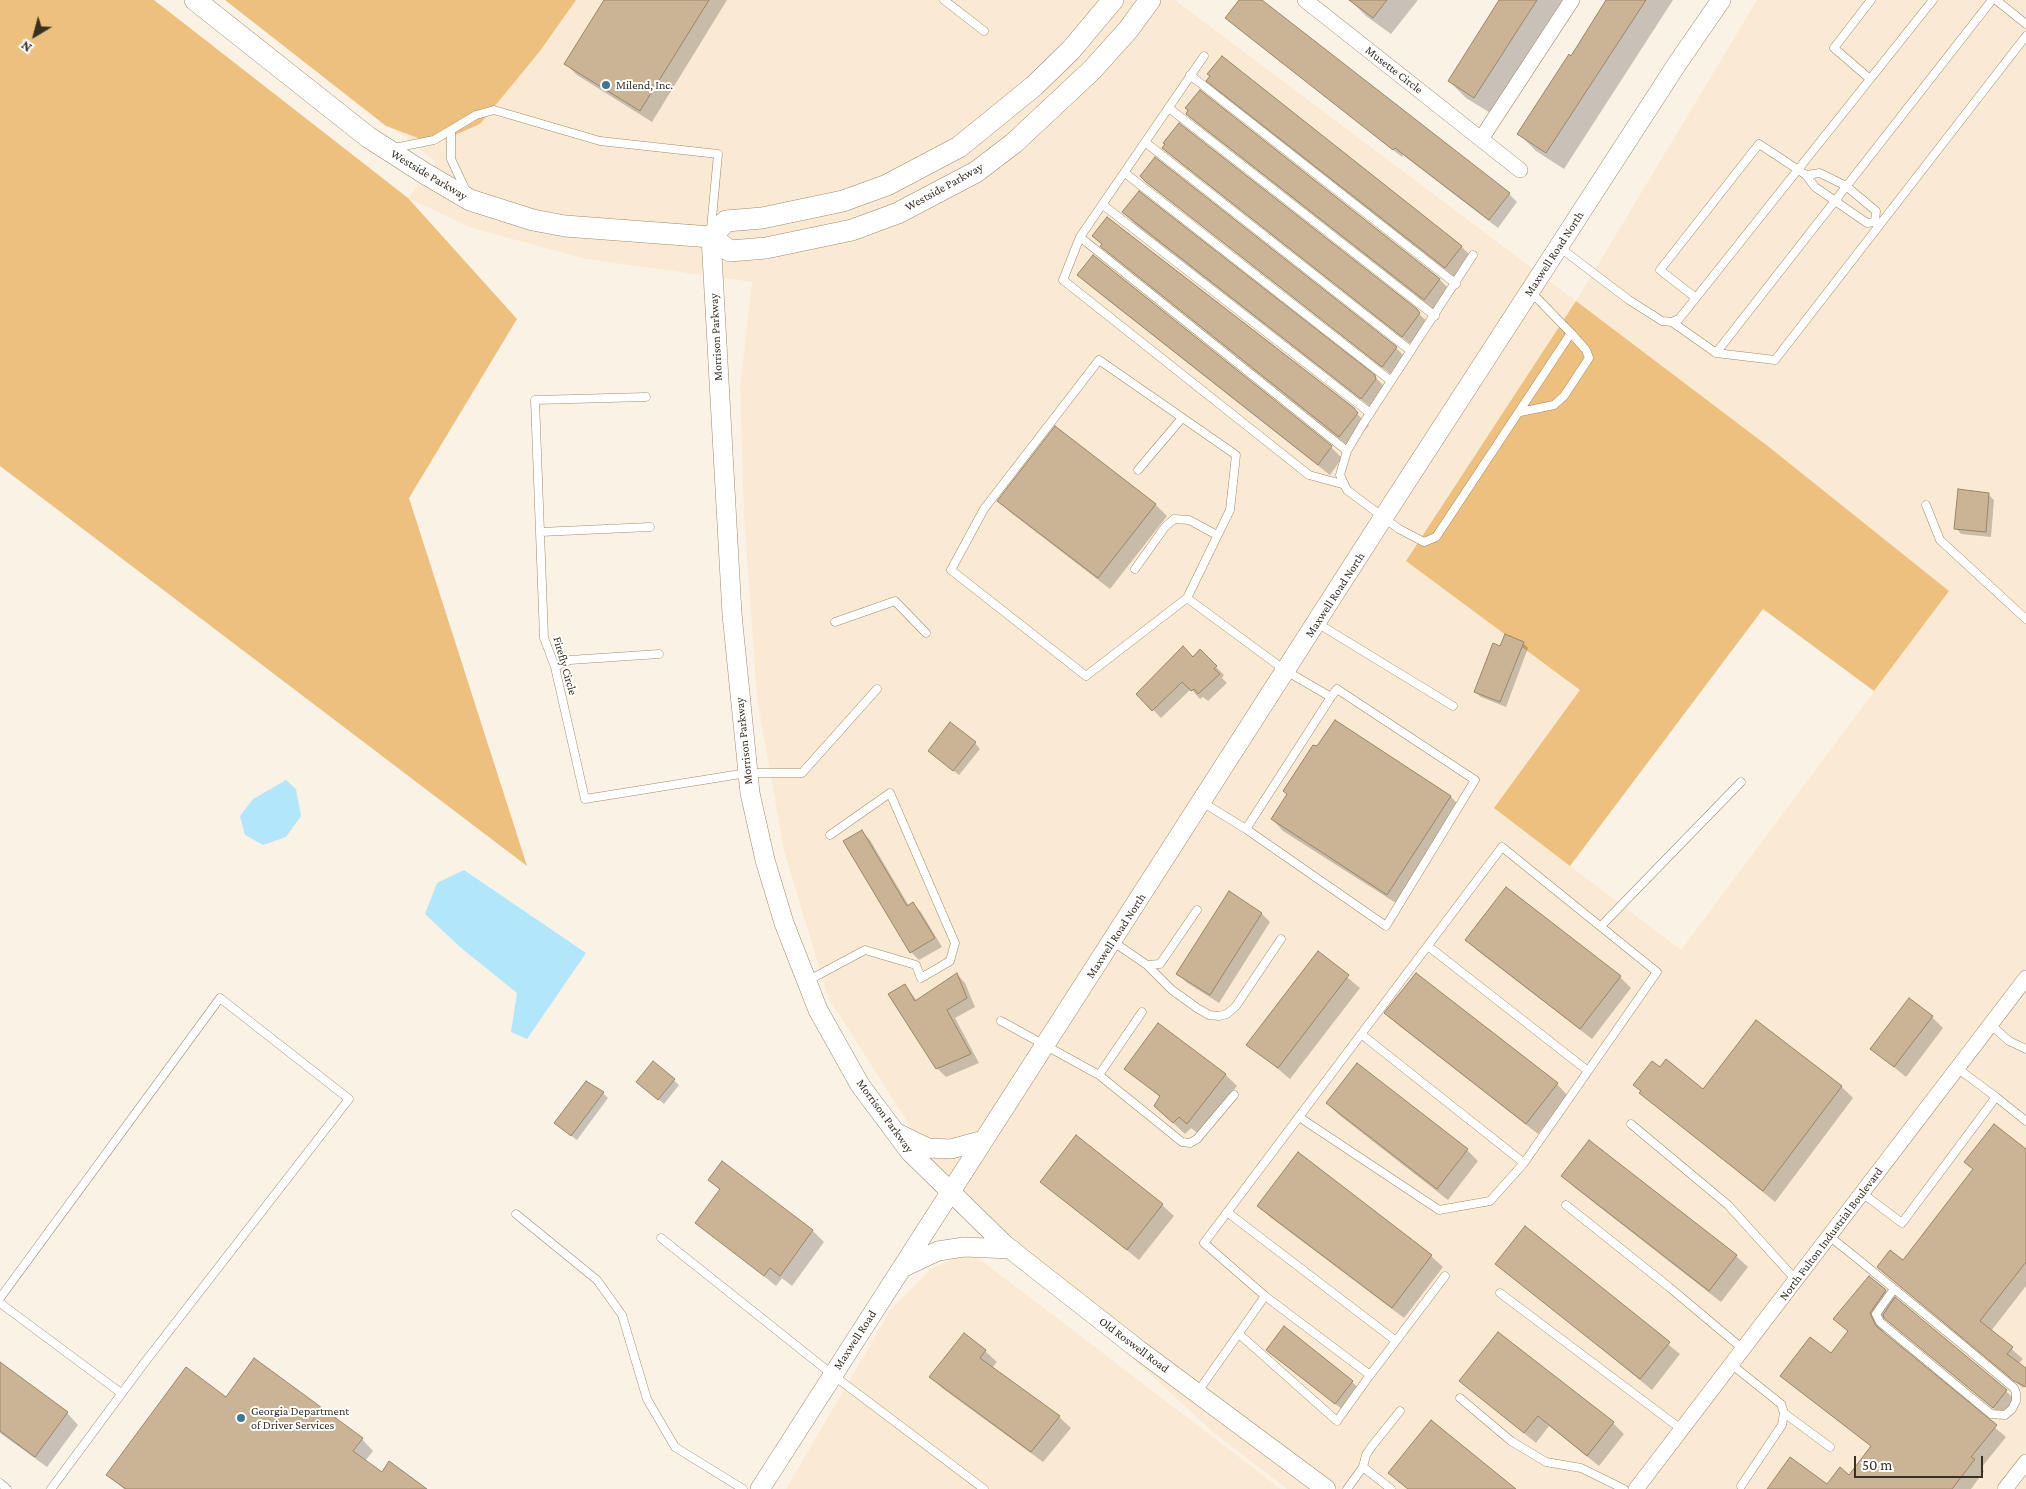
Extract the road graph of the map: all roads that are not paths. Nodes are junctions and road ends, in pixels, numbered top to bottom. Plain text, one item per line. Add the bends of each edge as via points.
1 (194, 0) edge
2 (944, 0) edge
3 (1113, 0) edge
4 (1150, 0) edge
5 (1572, 0) edge
6 (1721, 0) edge
7 (1871, 0) edge
8 (1932, 0) edge
9 (1994, 0) edge
10 (1307, 1) edge
11 (2026, 24) edge
12 (984, 32) dead end
13 (2026, 36) edge
14 (1204, 56) dead end
15 (1190, 75) junction
16 (1870, 79) junction
17 (1168, 108) junction
18 (451, 132) junction
19 (1481, 139) junction
20 (1145, 142) junction
21 (387, 150) junction
22 (1520, 170) dead end
23 (1798, 170) junction
24 (1125, 173) junction
25 (1806, 175) junction
26 (1846, 186) junction
27 (1836, 199) junction
28 (470, 200) junction
29 (1103, 205) junction
30 (1877, 224) junction
31 (710, 236) junction
32 (1080, 237) junction
33 (1558, 247) junction
34 (1473, 255) dead end
35 (1456, 284) junction
36 (1530, 291) junction
37 (1696, 298) junction
38 (1435, 316) junction
39 (1672, 322) junction
40 (1571, 333) junction
41 (1411, 351) junction
42 (1716, 353) junction
43 (1391, 381) junction
44 (646, 397) dead end
45 (1520, 412) junction
46 (1370, 413) junction
47 (1182, 418) junction
48 (1347, 452) junction
49 (1138, 470) dead end
50 (1342, 484) junction
51 (1926, 505) dead end
52 (1383, 518) junction
53 (650, 526) dead end
54 (540, 532) junction
55 (1218, 535) junction
56 (1135, 569) dead end
57 (1187, 598) junction
58 (2026, 619) edge
59 (835, 622) dead end
60 (1317, 623) junction
61 (926, 633) dead end
62 (659, 654) dead end
63 (555, 667) junction
64 (1286, 670) junction
65 (877, 689) dead end
66 (1331, 697) junction
67 (1453, 706) dead end
68 (748, 773) junction
69 (1741, 782) dead end
70 (1202, 802) junction
71 (1246, 829) junction
72 (830, 835) dead end
73 (1196, 910) dead end
74 (1600, 926) junction
75 (1281, 939) dead end
76 (1112, 941) junction
77 (1428, 946) junction
78 (1147, 965) junction
79 (2026, 978) edge
80 (807, 981) junction
81 (1142, 1012) dead end
82 (1001, 1022) dead end
83 (1991, 1025) junction
84 (1362, 1034) junction
85 (1045, 1046) junction
86 (2026, 1049) edge
87 (1957, 1068) junction
88 (1588, 1071) junction
89 (1099, 1075) junction
90 (1234, 1095) dead end
91 (1996, 1097) junction
92 (1299, 1117) junction
93 (2026, 1121) edge
94 (1631, 1124) dead end
95 (895, 1132) junction
96 (984, 1140) junction
97 (1524, 1163) junction
98 (951, 1191) junction
99 (1862, 1193) junction
100 (1566, 1205) dead end
101 (1227, 1212) junction
102 (516, 1214) dead end
103 (1829, 1236) junction
104 (660, 1238) dead end
105 (1011, 1249) junction
106 (901, 1268) junction
107 (1445, 1276) dead end
108 (1796, 1280) junction
109 (1894, 1289) junction
110 (1500, 1293) dead end
111 (1265, 1296) junction
112 (0, 1298) edge
113 (0, 1303) edge
114 (1238, 1334) junction
115 (1396, 1342) junction
116 (1743, 1349) junction
117 (1731, 1364) junction
118 (833, 1375) junction
119 (1370, 1375) junction
120 (121, 1393) junction
121 (1197, 1393) junction
122 (1460, 1398) dead end
123 (1400, 1411) dead end
124 (1784, 1413) junction
125 (1681, 1430) junction
126 (1830, 1447) dead end
127 (2026, 1462) edge
128 (1363, 1467) junction
129 (0, 1483) edge
130 (1741, 1486) dead end
131 (7, 1489) edge
132 (51, 1489) edge
133 (743, 1489) edge
134 (760, 1489) edge
135 (984, 1489) edge
136 (1326, 1489) edge
137 (1347, 1489) edge
138 (1390, 1489) edge
139 (1624, 1489) edge
140 (1636, 1489) edge
141 (2005, 1489) edge

1 - 21 main road, Westside Parkway
2 - 12 lane
3 - 31 main road via 1071,50 1034,86 959,147 886,185 852,198 796,212 726,221
4 - 31 main road, Westside Parkway via 1128,30 1054,108 976,172 944,190 898,213 852,230 810,240 730,251
5 - 19 street
6 - 33 street, Maxwell Road North
7 - 16 lane via 1834,48
8 - 16 lane
9 - 11 lane
9 - 26 lane
10 - 19 street, Musette Circle
13 - 30 lane
14 - 15 lane
15 - 17 lane
15 - 35 lane
16 - 23 lane
17 - 20 lane
17 - 38 lane
18 - 21 lane via 434,140
18 - 28 lane via 451,158
18 - 31 lane via 476,115 494,110 600,141 718,154
19 - 22 street, Musette Circle
20 - 24 lane
20 - 41 lane
21 - 28 main road, Westside Parkway
23 - 25 lane
23 - 37 lane
23 - 37 lane via 1759,144 1747,159 1660,270
24 - 29 lane
24 - 43 lane
25 - 26 lane via 1820,173
25 - 27 lane via 1816,187
26 - 27 lane
26 - 30 lane via 1876,211
27 - 30 lane via 1866,223
27 - 42 lane
28 - 31 main road, Westside Parkway via 533,220 565,226
29 - 32 lane
29 - 46 lane
30 - 42 lane via 1775,360
31 - 68 street, Morrison Parkway via 732,614
32 - 48 lane
32 - 50 lane via 1063,280 1309,475
33 - 36 street, Maxwell Road North
33 - 39 lane via 1629,300 1662,321
34 - 35 lane
35 - 38 lane
36 - 40 lane
36 - 52 street, Maxwell Road North
37 - 39 lane via 1679,319
38 - 41 lane
39 - 42 lane
40 - 45 lane
40 - 45 lane via 1589,358 1564,396 1554,405
41 - 43 lane
43 - 46 lane
44 - 54 lane, Firefly Circle via 535,400
45 - 52 lane via 1436,537 1424,542
46 - 48 lane
47 - 49 lane
47 - 55 lane via 1236,455 1230,510
47 - 57 lane via 1099,360 984,509 951,570 1086,676
48 - 50 lane via 1340,475
50 - 52 lane
51 - 58 lane via 1940,540
52 - 60 street, Maxwell Road North
53 - 54 lane
54 - 63 lane, Firefly Circle via 544,638
55 - 56 lane via 1189,520 1174,520 1165,527
55 - 57 lane
57 - 64 lane
59 - 61 lane via 895,601
60 - 64 street, Maxwell Road North
60 - 67 lane
62 - 63 lane via 570,660
63 - 68 lane, Firefly Circle via 585,799
64 - 66 lane
64 - 70 street, Maxwell Road North
65 - 68 lane, Firefly Circle via 802,773
66 - 71 lane
66 - 71 lane via 1337,689 1475,780 1386,926
68 - 80 street, Morrison Parkway via 764,860
69 - 74 lane
70 - 71 lane
70 - 76 street, Maxwell Road North
72 - 80 lane via 890,793 955,943 950,961 921,978 916,965 865,950
73 - 78 lane via 1160,964
74 - 77 lane via 1502,847
74 - 88 lane via 1657,972
75 - 78 lane via 1236,1006 1219,1016 1197,1008 1172,990
76 - 78 lane
76 - 85 street, Maxwell Road North
77 - 84 lane
77 - 88 lane
79 - 83 street, North Fulton Industrial Boulevard
80 - 95 street, Morrison Parkway via 818,1010 860,1085
81 - 89 lane
82 - 85 lane
83 - 86 lane
83 - 87 street, North Fulton Industrial Boulevard
84 - 92 lane
84 - 97 lane
85 - 89 lane
85 - 96 street, Maxwell Road North
87 - 91 lane
87 - 99 street, North Fulton Industrial Boulevard
88 - 97 lane
89 - 90 lane via 1182,1142 1190,1143 1197,1139
91 - 93 lane
91 - 99 lane via 1902,1223
92 - 97 lane via 1439,1210 1490,1200
92 - 101 lane
94 - 108 lane via 1728,1205
95 - 96 street via 928,1148 951,1149
95 - 98 street, Morrison Parkway via 910,1152
96 - 98 street, Maxwell Road North
98 - 105 street, Old Roswell Road
98 - 106 street, Maxwell Road
99 - 103 street, North Fulton Industrial Boulevard
100 - 116 lane
101 - 111 lane via 1204,1244
101 - 115 lane
102 - 133 lane via 597,1280 622,1315 647,1399 675,1447
103 - 108 street, North Fulton Industrial Boulevard
103 - 109 lane
104 - 118 lane
105 - 106 street via 964,1247 938,1251
105 - 121 street, Old Roswell Road
106 - 118 street, Maxwell Road
107 - 115 lane
108 - 116 street, North Fulton Industrial Boulevard
109 - 109 lane via 2014,1388 2016,1401 2012,1409 1999,1416 1991,1414 1880,1322 1876,1314
110 - 125 lane
111 - 114 lane
111 - 119 lane
112 - 120 lane via 220,998 342,1093 349,1099
113 - 120 lane
114 - 119 lane via 1338,1421
114 - 121 lane
115 - 119 lane
116 - 117 street, North Fulton Industrial Boulevard
117 - 124 lane via 1781,1404
117 - 125 street, North Fulton Industrial Boulevard
118 - 134 street, Maxwell Road
118 - 135 lane
120 - 132 lane
121 - 136 street, Old Roswell Road
122 - 139 lane via 1512,1441 1546,1462 1581,1468
123 - 128 lane via 1366,1455
124 - 126 lane
124 - 130 lane via 1782,1425
125 - 140 street, North Fulton Industrial Boulevard
127 - 141 street
128 - 137 lane
128 - 138 lane
129 - 131 lane

